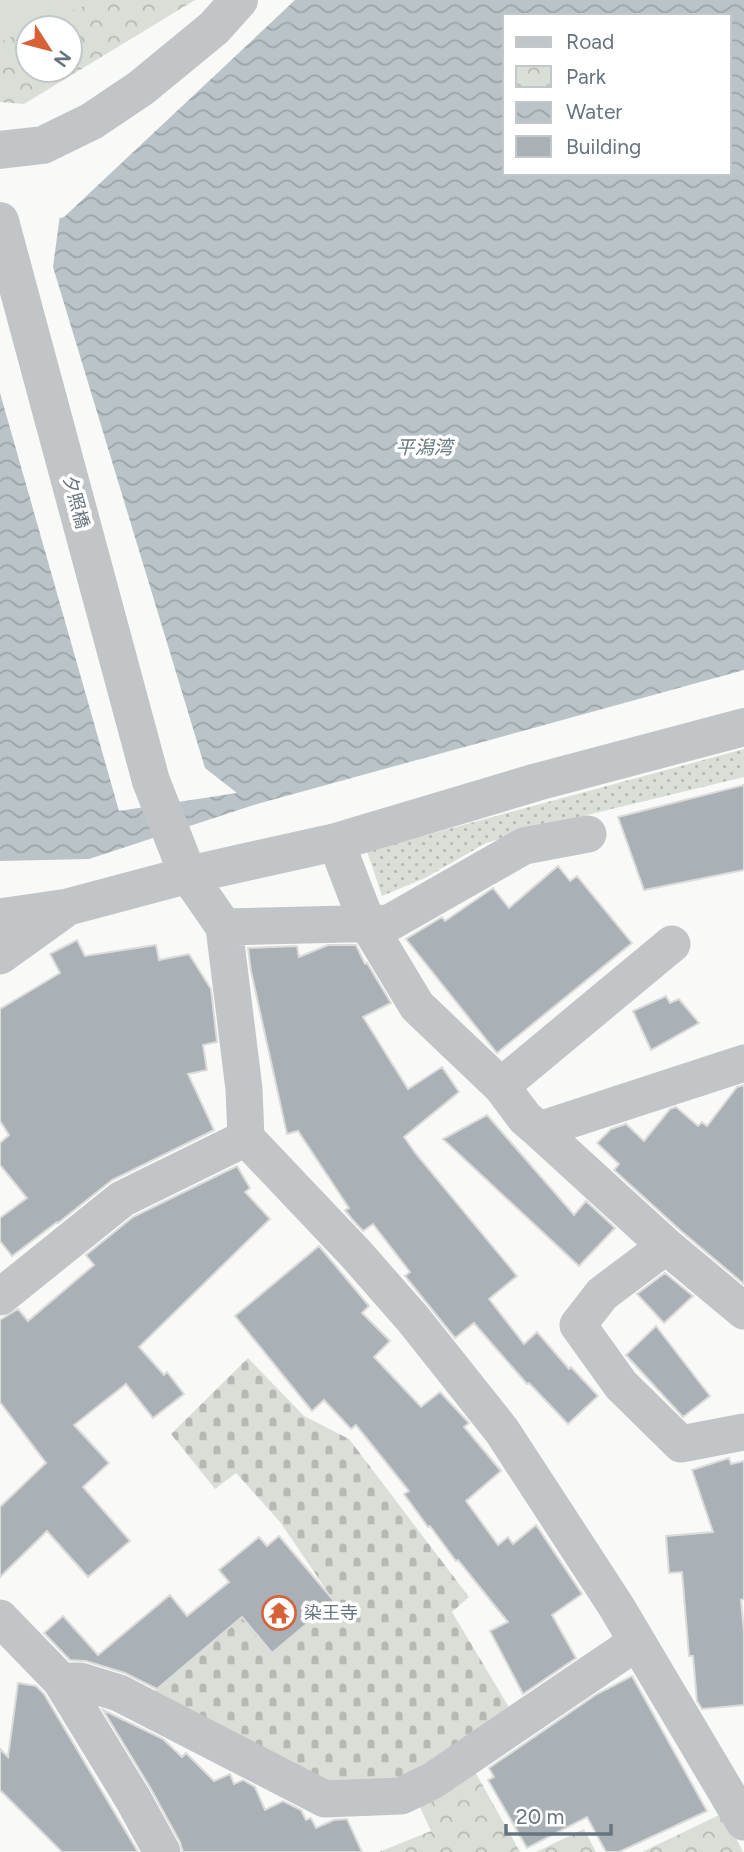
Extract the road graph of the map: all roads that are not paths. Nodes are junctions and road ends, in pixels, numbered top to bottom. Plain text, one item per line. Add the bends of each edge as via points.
1 (239, 0) edge
2 (0, 150) edge
3 (0, 222) edge
4 (744, 727) edge
5 (589, 834) dead end
6 (336, 842) junction
7 (188, 875) junction
8 (68, 907) junction
9 (0, 917) edge
10 (367, 923) junction
11 (224, 928) junction
12 (672, 944) dead end
13 (0, 956) edge
14 (744, 1063) edge
15 (501, 1086) junction
16 (539, 1130) junction
17 (246, 1138) junction
18 (666, 1246) junction
19 (0, 1297) edge
20 (744, 1311) edge
21 (744, 1432) edge
22 (0, 1618) edge
23 (637, 1642) junction
24 (61, 1681) junction
25 (744, 1822) edge
26 (162, 1852) edge

1 - 2 street via 214,28 92,121 43,145
3 - 7 street, 夕照橋 via 151,781
4 - 6 street
5 - 10 street via 524,846 389,923
6 - 7 street
6 - 10 street
7 - 8 street
7 - 11 street
8 - 9 street
8 - 13 street
10 - 11 street
10 - 15 street via 416,1006
11 - 17 street
12 - 15 street
14 - 16 street
15 - 16 street
16 - 18 street
17 - 19 street via 122,1199
17 - 23 street via 413,1319 502,1431
18 - 20 street
18 - 21 street via 602,1294 578,1325 621,1385 681,1444
22 - 24 street
23 - 24 street via 432,1780 401,1796 373,1798 325,1799 119,1692 80,1681
23 - 25 street
24 - 26 street

